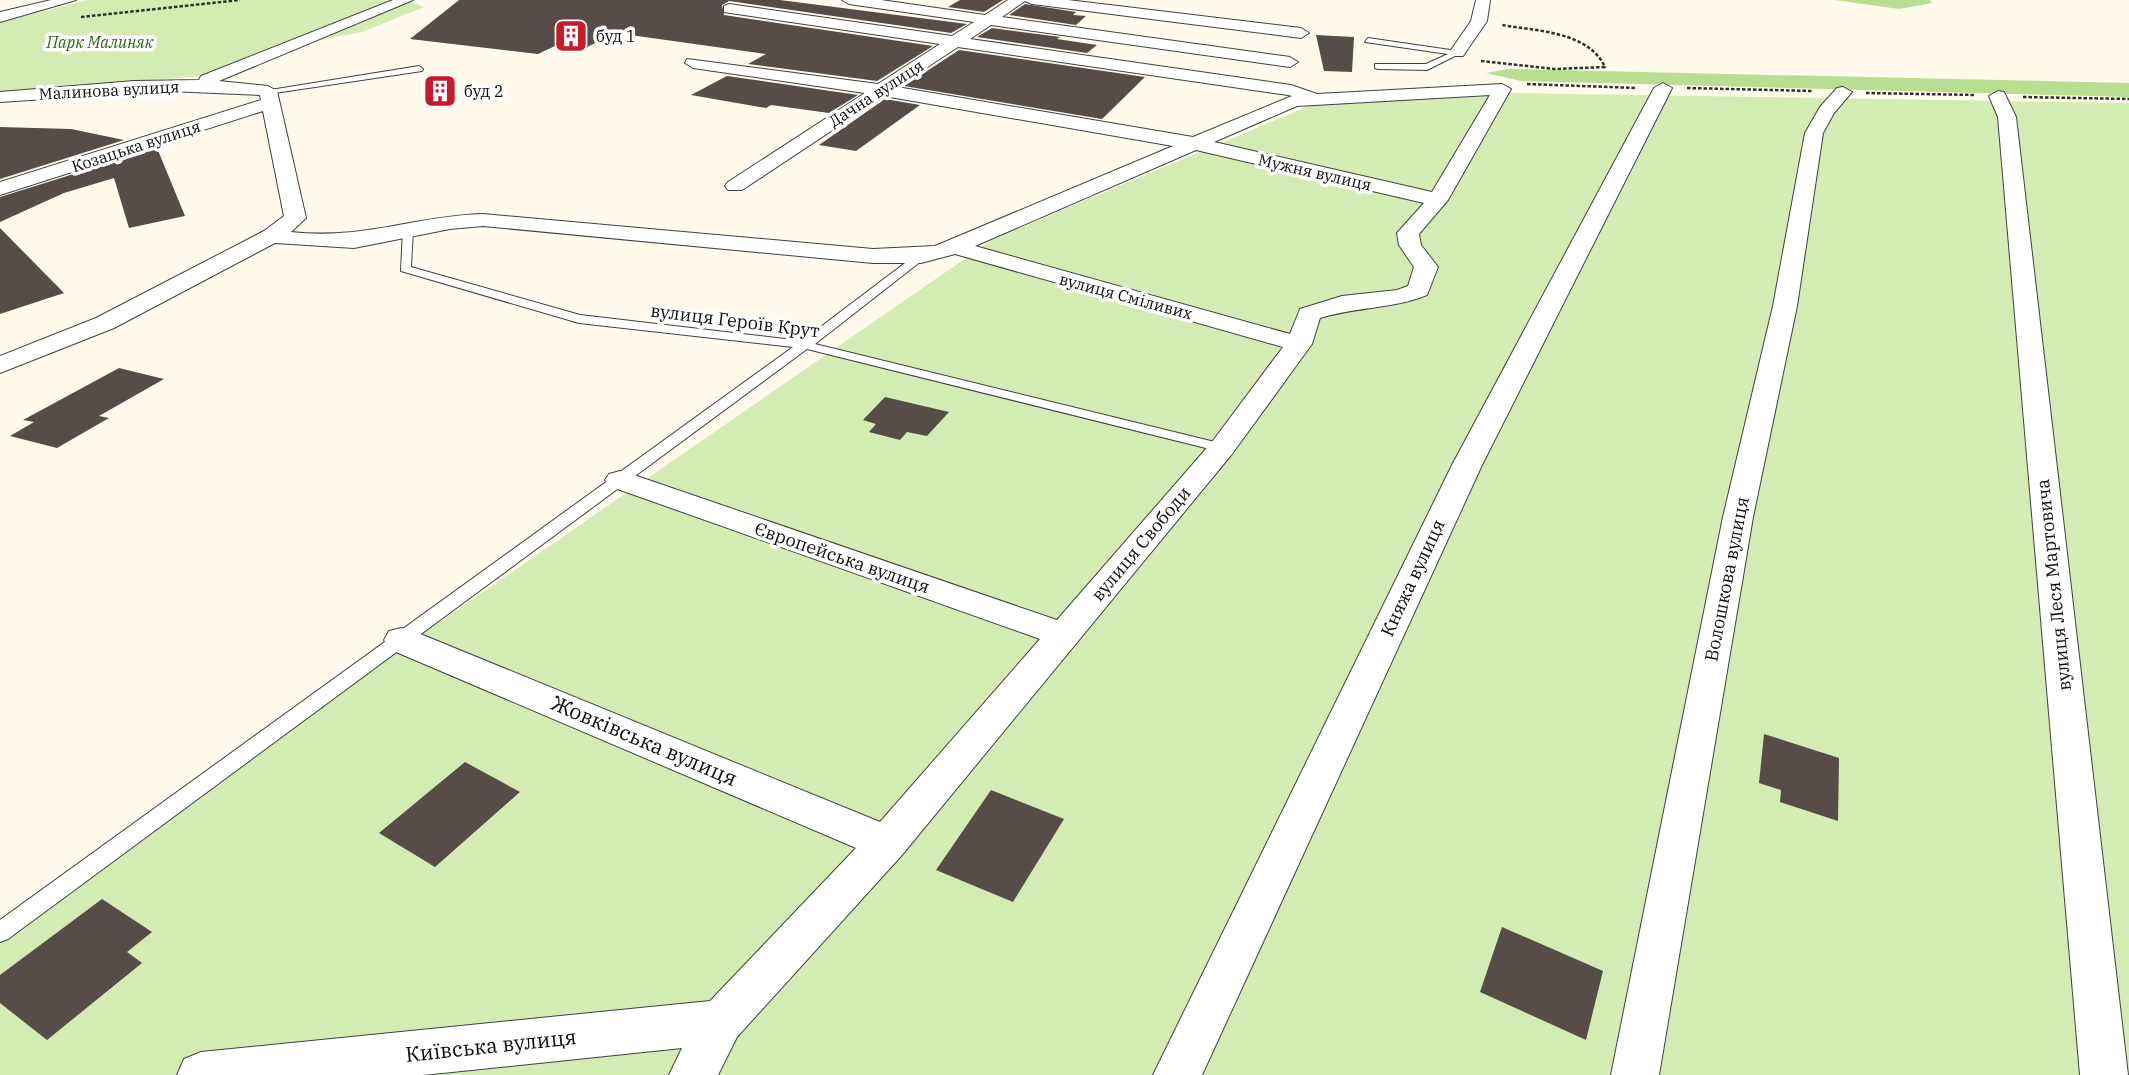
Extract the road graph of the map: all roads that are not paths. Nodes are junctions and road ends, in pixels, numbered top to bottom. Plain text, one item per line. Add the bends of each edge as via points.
1 (69, 0) edge
2 (406, 0) edge
3 (849, 0) edge
4 (1018, 0) edge
5 (1032, 0) edge
6 (1483, 0) edge
7 (729, 9) dead end
8 (0, 17) edge
9 (985, 19) junction
10 (1301, 33) dead end
11 (1368, 40) dead end
12 (954, 41) junction
13 (1457, 53) junction
14 (1290, 62) dead end
15 (693, 63) dead end
16 (1378, 66) dead end
17 (419, 69) dead end
18 (193, 86) junction
19 (1663, 88) dead end
20 (881, 90) junction
21 (1843, 92) dead end
22 (1998, 96) dead end
23 (0, 97) edge
24 (270, 97) junction
25 (1315, 98) junction
26 (1192, 143) junction
27 (735, 186) dead end
28 (0, 190) edge
29 (1438, 200) junction
30 (408, 229) junction
31 (272, 236) junction
32 (954, 247) junction
33 (921, 256) junction
34 (1300, 344) junction
35 (805, 345) junction
36 (4, 358) edge
37 (1222, 448) junction
38 (620, 480) junction
39 (1064, 635) junction
40 (401, 640) junction
41 (887, 843) junction
42 (0, 932) edge
43 (721, 1023) junction
44 (201, 1075) edge
45 (693, 1075) edge
46 (1177, 1075) edge
47 (1635, 1075) edge
48 (2104, 1075) edge

1 - 8 street
2 - 18 street
3 - 9 street
4 - 9 street, Дачна вулиця
5 - 10 street
6 - 13 street via 1479,21
7 - 12 street
9 - 12 street, Дачна вулиця
9 - 14 street
11 - 13 lane
12 - 20 street, Дачна вулиця
12 - 25 street via 1291,90
13 - 16 lane via 1427,67
15 - 20 street, Мужня вулиця
17 - 24 lane
18 - 23 street, Малинова вулиця via 144,85
18 - 24 street, Малинова вулиця
19 - 46 street, Княжа вулиця via 1467,465
20 - 26 street, Мужня вулиця
20 - 27 street, Дачна вулиця
21 - 47 street, Волошкова вулиця via 1814,133 1785,306 1738,517
22 - 48 street, вулиця Леся Мартовича via 2007,117
24 - 28 street, Козацька вулиця
24 - 31 street via 295,218
25 - 26 street via 1278,106
25 - 29 street, вулиця Свободи via 1502,89
26 - 29 street, Мужня вулиця
26 - 32 street
29 - 34 street, вулиця Свободи via 1408,233 1410,245 1426,267 1419,290 1401,298 1342,303 1309,314
30 - 31 street via 328,243
30 - 33 street via 444,221 484,220 824,252
30 - 35 lane, вулиця Героїв Крут via 405,269 579,319
31 - 36 street via 105,323
32 - 33 street
32 - 34 street, вулиця Сміливих
33 - 35 lane
34 - 37 street, вулиця Свободи
35 - 37 lane, вулиця Героїв Крут
35 - 38 lane
37 - 39 street, вулиця Свободи
38 - 39 street, Європейська вулиця
38 - 40 lane
39 - 41 street, вулиця Свободи
40 - 41 street, Жовківська вулиця
40 - 42 lane
41 - 43 street, вулиця Свободи
43 - 44 street, Київська вулиця
43 - 45 street

